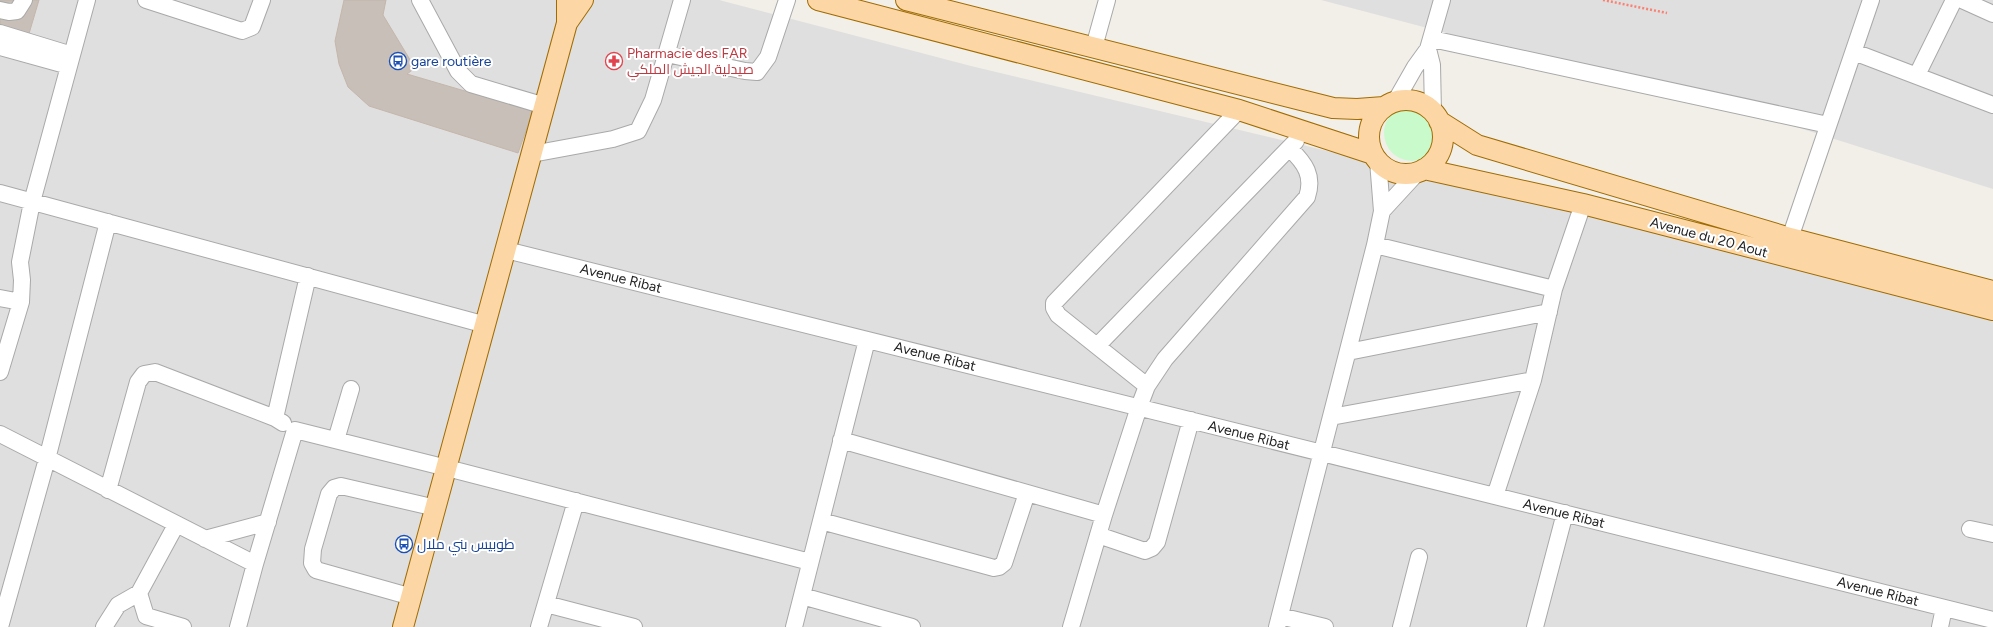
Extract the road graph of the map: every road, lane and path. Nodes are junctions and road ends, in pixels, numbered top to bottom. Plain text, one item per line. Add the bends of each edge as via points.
1 (24, 0) edge
2 (87, 0) edge
3 (146, 0) edge
4 (262, 0) edge
5 (420, 0) edge
6 (567, 0) edge
7 (583, 0) edge
8 (682, 0) edge
9 (787, 0) edge
10 (818, 0) edge
11 (906, 0) edge
12 (1107, 0) edge
13 (1442, 0) edge
14 (1603, 0) edge
15 (1871, 0) edge
16 (1954, 0) edge
17 (1962, 0) edge
18 (0, 10) edge
19 (1667, 13) dead end
20 (1993, 14) edge
21 (567, 23) junction
22 (0, 33) edge
23 (1430, 44) junction
24 (0, 47) edge
25 (1094, 47) junction
26 (1854, 52) junction
27 (667, 54) junction
28 (71, 61) junction
29 (1917, 75) junction
30 (1389, 104) junction
31 (1993, 105) edge
32 (545, 106) junction
33 (1239, 110) junction
34 (1436, 117) junction
35 (1828, 125) junction
36 (1305, 131) junction
37 (1290, 149) junction
38 (532, 154) junction
39 (1375, 157) junction
40 (1420, 171) junction
41 (0, 193) edge
42 (32, 202) junction
43 (1583, 204) junction
44 (1382, 211) junction
45 (108, 222) junction
46 (1790, 238) junction
47 (1375, 245) junction
48 (506, 250) junction
49 (308, 276) junction
50 (1554, 289) junction
51 (1993, 291) edge
52 (0, 298) edge
53 (21, 302) junction
54 (1993, 310) edge
55 (1549, 312) junction
56 (486, 325) junction
57 (867, 340) junction
58 (1098, 345) junction
59 (1348, 352) junction
60 (0, 372) edge
61 (1533, 380) junction
62 (1148, 386) junction
63 (351, 389) dead end
64 (1139, 407) junction
65 (1331, 417) junction
66 (276, 418) junction
67 (1191, 420) junction
68 (295, 430) junction
69 (0, 434) edge
70 (336, 440) junction
71 (841, 440) junction
72 (1322, 453) junction
73 (47, 459) junction
74 (447, 468) junction
75 (108, 490) junction
76 (1027, 493) junction
77 (1495, 496) junction
78 (576, 501) junction
79 (436, 508) junction
80 (1565, 513) junction
81 (1104, 515) junction
82 (821, 520) junction
83 (268, 522) junction
84 (176, 525) junction
85 (1970, 529) dead end
86 (1993, 534) edge
87 (1098, 535) junction
88 (205, 539) junction
89 (1419, 557) dead end
90 (810, 562) junction
91 (255, 564) junction
92 (139, 593) junction
93 (4, 595) edge
94 (802, 596) junction
95 (412, 597) junction
96 (546, 604) junction
97 (1944, 608) junction
98 (1993, 620) edge
99 (1279, 621) edge
100 (0, 627) edge
101 (104, 627) edge
102 (183, 627) edge
103 (238, 627) edge
104 (404, 627) edge
105 (539, 627) edge
106 (634, 627) edge
107 (794, 627) edge
108 (912, 627) edge
109 (1071, 627) edge
110 (1325, 627) edge
111 (1400, 627) edge
112 (1535, 627) edge
113 (1940, 627) edge

1 - 18 street via 17,11
2 - 28 street
3 - 4 street via 242,31 252,27
5 - 32 street via 458,71 471,84
6 - 21 main road
7 - 21 main road
8 - 27 street
9 - 27 street via 768,57 757,72
10 - 33 main road
11 - 25 main road
12 - 25 street
13 - 23 street
14 - 19 path
15 - 26 street
16 - 29 street
17 - 20 street
21 - 32 main road
22 - 28 street
23 - 30 street
23 - 34 street
23 - 35 street
24 - 28 street
25 - 30 main road via 1333,108 1357,109
26 - 29 street
26 - 35 street
27 - 38 street via 653,100 638,131 613,139
28 - 42 street
29 - 31 street
30 - 34 main road via 1415,101 1425,105
30 - 39 main road via 1378,112 1371,125 1369,139
32 - 38 main road
33 - 36 main road
33 - 58 street via 1054,303 1058,315
34 - 40 main road via 1442,130 1441,148 1438,157
34 - 46 main road, Avenue du 20 Aout via 1477,145
35 - 46 street
36 - 37 street
36 - 39 main road
37 - 58 street
37 - 62 street via 1303,162 1309,173 1310,189 1307,197 1166,359
38 - 48 main road
39 - 40 main road via 1391,171 1408,174
39 - 44 street
40 - 43 main road, Avenue du 20 Aout
40 - 44 street
41 - 42 street
42 - 45 street
42 - 53 street via 20,262
43 - 50 street
43 - 54 main road, Avenue du 20 Aout
44 - 47 street
45 - 49 street
45 - 73 street
46 - 51 main road, Avenue du 20 Aout
47 - 50 street
47 - 59 street
48 - 56 main road
48 - 57 street, Avenue Ribat
49 - 56 street
49 - 66 street
50 - 55 street
52 - 53 street
53 - 60 street
55 - 59 street
55 - 61 street
56 - 74 main road
57 - 64 street, Avenue Ribat
57 - 71 street
58 - 62 street
59 - 65 street
61 - 65 street
61 - 77 street
62 - 64 street
63 - 70 street
64 - 67 street, Avenue Ribat
64 - 81 street
65 - 72 street
66 - 68 street
66 - 75 street via 155,372 144,374 138,382
67 - 72 street, Avenue Ribat
67 - 87 street via 1157,542 1145,551
68 - 70 street
68 - 83 street
69 - 73 street
70 - 74 street
71 - 76 street
71 - 82 street
72 - 77 street, Avenue Ribat
72 - 99 street
73 - 75 street
73 - 93 street
74 - 78 street
74 - 79 main road
75 - 84 street
76 - 81 street
76 - 82 street via 1004,563 994,568
77 - 80 street, Avenue Ribat
78 - 90 street
78 - 96 street
79 - 95 main road
79 - 95 street via 341,486 334,488 329,494 313,550 312,563 316,570
80 - 97 street, Avenue Ribat
80 - 112 street
81 - 87 street
82 - 90 street
83 - 88 street
83 - 91 street
84 - 88 street
84 - 92 street
85 - 86 street
87 - 109 street
88 - 91 street
89 - 111 street
90 - 94 street
91 - 103 street
92 - 101 street via 118,605
92 - 102 street via 146,616
93 - 100 street
94 - 107 street
94 - 108 street
95 - 104 main road
96 - 105 street
96 - 106 street
97 - 98 street, Avenue Ribat
97 - 113 street
99 - 110 street

